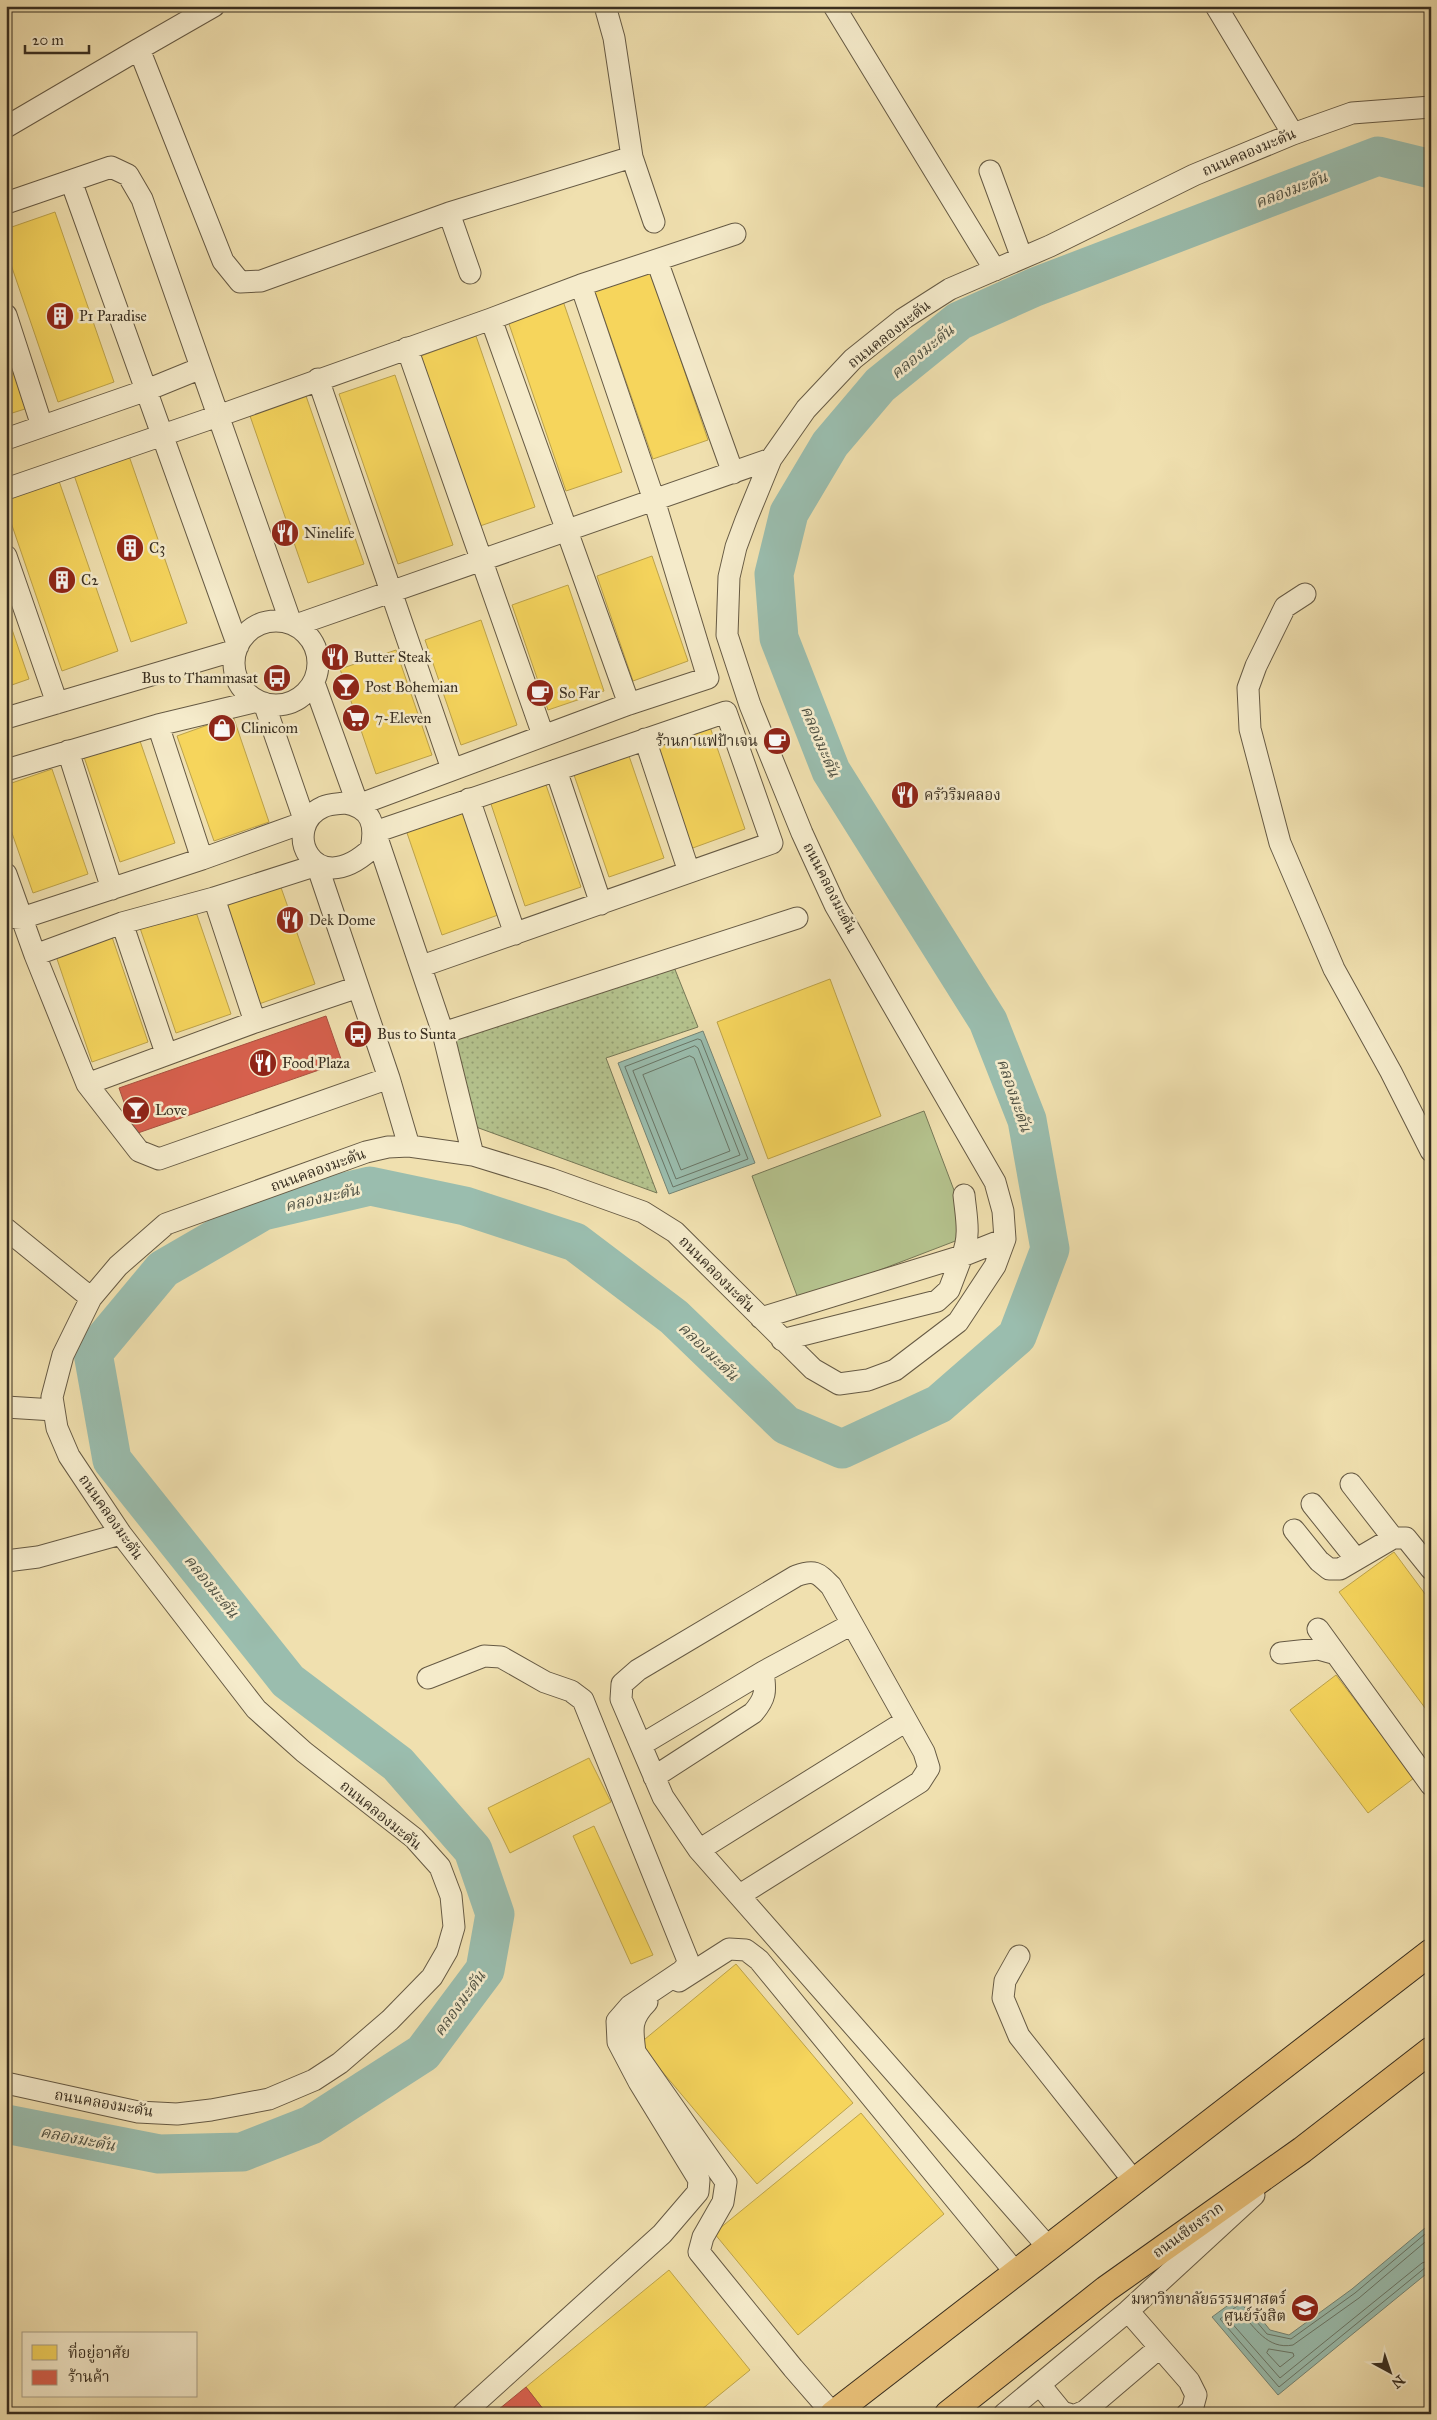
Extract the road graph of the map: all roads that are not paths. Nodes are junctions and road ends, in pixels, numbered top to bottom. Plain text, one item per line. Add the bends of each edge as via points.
1 (214, 6) edge
2 (605, 6) edge
3 (834, 6) edge
4 (1216, 6) edge
5 (140, 49) junction
6 (1431, 107) edge
7 (6, 127) edge
8 (1292, 134) junction
9 (632, 157) junction
10 (990, 171) dead end
11 (71, 181) junction
12 (6, 203) edge
13 (449, 213) junction
14 (654, 222) dead end
15 (735, 234) dead end
16 (1022, 258) junction
17 (657, 261) junction
18 (995, 270) junction
19 (470, 273) dead end
20 (580, 285) junction
21 (6, 315) edge
22 (492, 319) junction
23 (407, 348) junction
24 (201, 368) junction
25 (318, 379) junction
26 (146, 390) junction
27 (218, 416) junction
28 (42, 426) junction
29 (163, 436) junction
30 (6, 439) edge
31 (771, 459) junction
32 (733, 473) junction
33 (6, 488) edge
34 (654, 500) junction
35 (566, 530) junction
36 (6, 556) edge
37 (483, 560) junction
38 (390, 592) junction
39 (1305, 594) dead end
40 (293, 624) junction
41 (237, 648) junction
42 (314, 683) junction
43 (261, 702) junction
44 (57, 703) junction
45 (630, 704) junction
46 (6, 718) edge
47 (158, 725) junction
48 (543, 735) junction
49 (645, 739) junction
50 (68, 751) junction
51 (452, 769) junction
52 (6, 770) edge
53 (556, 770) junction
54 (469, 799) junction
55 (358, 805) junction
56 (305, 822) junction
57 (375, 832) junction
58 (202, 859) junction
59 (317, 865) junction
60 (689, 872) junction
61 (6, 874) edge
62 (112, 889) junction
63 (214, 898) junction
64 (600, 904) junction
65 (14, 918) edge
66 (796, 918) dead end
67 (122, 923) junction
68 (515, 934) junction
69 (34, 955) junction
70 (422, 966) junction
71 (358, 987) junction
72 (255, 1022) junction
73 (443, 1033) junction
74 (166, 1054) junction
75 (389, 1078) junction
76 (87, 1084) junction
77 (409, 1146) junction
78 (1431, 1151) edge
79 (473, 1155) junction
80 (964, 1194) dead end
81 (6, 1229) edge
82 (1005, 1239) junction
83 (962, 1256) junction
84 (91, 1298) junction
85 (761, 1318) junction
86 (782, 1340) junction
87 (6, 1407) edge
88 (54, 1410) junction
89 (1351, 1484) dead end
90 (1312, 1504) dead end
91 (1294, 1530) dead end
92 (120, 1534) junction
93 (1393, 1538) junction
94 (1356, 1558) junction
95 (6, 1561) edge
96 (1431, 1569) edge
97 (852, 1624) junction
98 (1318, 1629) dead end
99 (1281, 1653) dead end
100 (1336, 1654) junction
101 (763, 1672) junction
102 (428, 1678) dead end
103 (906, 1721) junction
104 (641, 1745) junction
105 (654, 1777) junction
106 (1431, 1785) edge
107 (699, 1850) junction
108 (740, 1895) junction
109 (1431, 1952) edge
110 (1019, 1956) dead end
111 (1431, 2050) edge
112 (6, 2083) edge
113 (1302, 2150) junction
114 (1133, 2180) junction
115 (1048, 2247) junction
116 (1015, 2272) junction
117 (1128, 2311) junction
118 (1159, 2348) junction
119 (1040, 2385) junction
120 (463, 2414) edge
121 (833, 2414) edge
122 (948, 2414) edge
123 (1004, 2414) edge
124 (1069, 2414) edge
125 (1078, 2414) edge
126 (1187, 2414) edge

1 - 5 street
2 - 9 street via 614,38
3 - 18 street
4 - 8 street
5 - 7 street
5 - 13 street via 223,261 240,282 261,281
6 - 8 street, ถนนคลองมะดัน via 1352,113
8 - 16 street, ถนนคลองมะดัน via 1194,175
9 - 13 street
9 - 14 street
10 - 16 street
11 - 12 street
11 - 24 street via 111,166 128,175 142,199
11 - 26 street
13 - 19 street
15 - 17 street
16 - 18 street, ถนนคลองมะดัน
17 - 20 street
17 - 32 street
18 - 31 street, ถนนคลองมะดัน via 950,289 903,319 853,359 806,409
20 - 22 street
20 - 34 street
21 - 28 street
22 - 23 street
22 - 35 street
23 - 25 street
23 - 37 street
24 - 26 street
24 - 27 street
25 - 27 street
25 - 38 street
26 - 28 street
26 - 29 street
27 - 29 street
27 - 40 street
28 - 30 street
29 - 33 street
29 - 41 street
31 - 32 street
31 - 82 street, ถนนคลองมะดัน via 736,547 729,577 727,635 750,705 835,905 995,1182 1003,1211
32 - 34 street
34 - 35 street
34 - 45 street via 708,678
35 - 37 street
35 - 45 street
36 - 44 street
37 - 38 street
37 - 48 street
38 - 40 street
38 - 51 street
39 - 78 street via 1285,607 1256,666 1248,688 1250,729 1280,843 1334,969
40 - 41 street via 270,621 260,624 251,629
40 - 42 street via 313,641 318,653 319,665
41 - 43 street via 235,674 248,694
41 - 44 street
42 - 43 street via 295,701 283,705
42 - 55 street
43 - 47 street
43 - 56 street
44 - 46 street
45 - 48 street
47 - 50 street
47 - 58 street
48 - 51 street
49 - 53 street
49 - 60 street
49 - 60 street via 726,712 772,843
50 - 52 street
50 - 62 street
51 - 55 street
53 - 54 street
53 - 64 street
54 - 57 street
54 - 68 street
55 - 56 street via 345,803 322,808
55 - 57 street via 368,814
56 - 58 street
56 - 59 street via 302,838 306,851
57 - 59 street via 371,849 363,857 347,866 331,869
57 - 70 street
58 - 62 street
59 - 63 street
59 - 71 street
60 - 64 street
61 - 65 street
62 - 65 street
63 - 67 street
63 - 72 street
64 - 68 street
65 - 69 street
66 - 73 street
67 - 69 street
67 - 74 street
68 - 70 street
69 - 76 street
70 - 73 street
71 - 72 street
71 - 75 street
72 - 74 street
73 - 79 street
74 - 76 street
75 - 76 street via 159,1159 139,1151
75 - 77 street
77 - 79 street, ถนนคลองมะดัน
77 - 84 street, ถนนคลองมะดัน via 366,1152 166,1224 118,1266
79 - 85 street, ถนนคลองมะดัน via 551,1178 643,1212 675,1232
80 - 83 street via 968,1226 967,1245
81 - 84 street
82 - 83 street
82 - 86 street, ถนนคลองมะดัน via 995,1266 958,1322 895,1370 868,1380 839,1384 812,1369
83 - 85 street
83 - 86 street via 949,1290 937,1301
84 - 88 street, ถนนคลองมะดัน via 63,1355 52,1397
85 - 86 street, ถนนคลองมะดัน
87 - 88 street
88 - 92 street, ถนนคลองมะดัน via 57,1428 69,1456
89 - 93 street
90 - 94 street
91 - 94 street via 1329,1569 1340,1569
92 - 95 street via 38,1557
92 - 112 street, ถนนคลองมะดัน via 256,1709 304,1752 414,1838 440,1867 451,1896 454,1927 447,1950 432,1977 390,2020 340,2063 314,2080 269,2099 177,2114 138,2112
93 - 94 street
93 - 96 street via 1406,1538
97 - 101 street
97 - 103 street
97 - 104 street via 831,1586 820,1575 810,1571 796,1576 638,1670 622,1684 621,1699
98 - 100 street
99 - 100 street via 1318,1649
100 - 106 street
101 - 104 street
101 - 105 street via 764,1701 753,1713
102 - 120 street via 484,1656 501,1657 583,1700 689,1963 630,2006 617,2021 618,2042 699,2180 698,2192 662,2234
103 - 107 street
103 - 108 street via 924,1752 929,1768 920,1782
104 - 105 street
105 - 107 street via 676,1819
107 - 108 street
108 - 115 street
109 - 114 main road
110 - 114 street via 1005,1981 1003,1998 1019,2036
111 - 113 main road, ถนนเชียงราก
113 - 117 street
113 - 122 main road, ถนนเชียงราก via 1106,2289
114 - 115 main road
115 - 116 main road
116 - 121 main road
116 - 121 street via 759,1960 746,1950 729,1949 647,2002 637,2013 632,2028 635,2052 726,2182 723,2202 703,2237 699,2252
117 - 118 street
117 - 119 street
118 - 125 street
118 - 126 street via 1189,2381 1196,2395 1192,2410
119 - 123 street
119 - 124 street via 1062,2412

